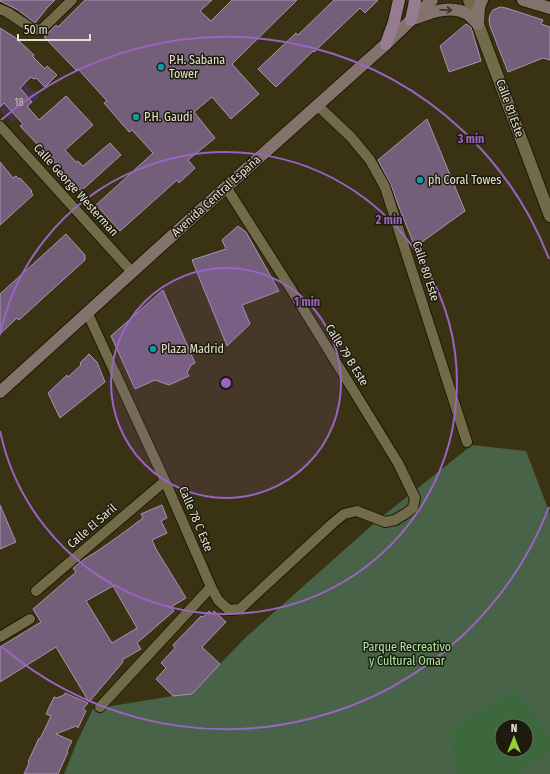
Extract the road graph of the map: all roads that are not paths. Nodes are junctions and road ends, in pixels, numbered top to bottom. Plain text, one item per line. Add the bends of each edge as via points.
1 (72, 0) edge
2 (399, 0) edge
3 (415, 0) edge
4 (432, 0) edge
5 (469, 0) edge
6 (482, 0) edge
7 (523, 0) edge
8 (550, 8) edge
9 (0, 9) edge
10 (411, 20) junction
11 (478, 24) junction
12 (386, 44) junction
13 (317, 105) junction
14 (0, 126) edge
15 (226, 187) junction
16 (550, 216) edge
17 (132, 272) junction
18 (87, 312) junction
19 (0, 392) edge
20 (467, 442) dead end
21 (165, 481) junction
22 (415, 498) joint
23 (211, 587) junction
24 (36, 591) dead end
25 (30, 618) dead end
26 (0, 637) edge
27 (100, 707) dead end

1 - 9 street via 38,30
2 - 12 main road
3 - 10 main road
4 - 10 main road, Avenida Central España
5 - 11 street, Calle 81 Este
6 - 11 main road
7 - 8 main road
10 -> 11 main road via 444,9 468,14
10 - 12 main road, Avenida Central España
11 - 16 street, Calle 81 Este
12 - 13 main road, Avenida Central España
13 - 15 main road, Avenida Central España
13 - 20 street, Calle 80 Este via 351,137 370,160 385,187
14 - 17 street, Calle George Westerman
15 - 17 main road, Avenida Central España
15 - 22 street, Calle 79 B Este via 398,463
17 - 18 main road, Avenida Central España
18 - 19 main road, Avenida Central España
18 - 21 street, Calle 78 C Este
21 - 23 street, Calle 78 C Este
21 - 24 street, Calle El Saril
22 - 23 street, Calle 78 C Este via 413,508 395,520 385,522 357,511 344,514 240,609 229,610 218,600
23 - 27 street
25 - 26 street

